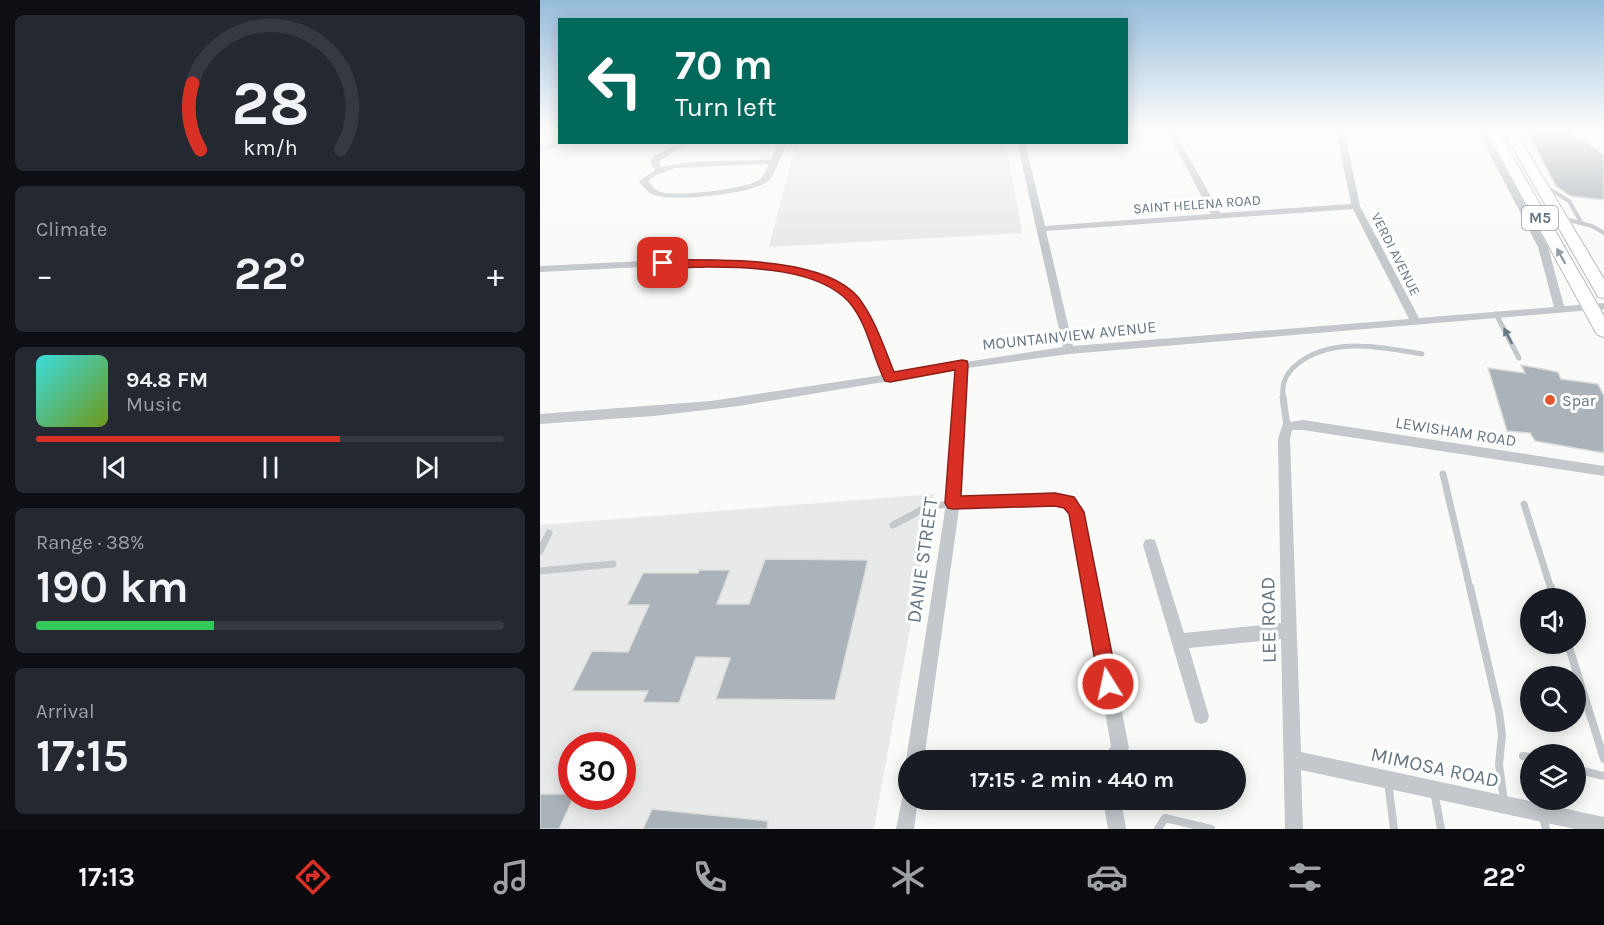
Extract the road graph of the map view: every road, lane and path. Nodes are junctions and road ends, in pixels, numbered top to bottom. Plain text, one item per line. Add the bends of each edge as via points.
1 (666, 168) edge
2 (771, 168) edge
3 (1027, 168) edge
4 (1190, 168) edge
5 (1348, 168) edge
6 (1501, 168) edge
7 (1514, 168) edge
8 (1531, 168) edge
9 (659, 170) joint
10 (1540, 183) junction
11 (1356, 206) junction
12 (1217, 216) junction
13 (1561, 218) junction
14 (1581, 222) junction
15 (1040, 229) junction
16 (1604, 233) edge
17 (540, 270) edge
18 (1604, 293) edge
19 (1597, 306) edge
20 (1560, 309) junction
21 (1496, 314) junction
22 (1415, 321) junction
23 (1604, 331) edge
24 (1069, 350) junction
25 (1422, 354) dead end
26 (1519, 358) dead end
27 (962, 365) junction
28 (890, 378) junction
29 (540, 419) edge
30 (1287, 426) junction
31 (1604, 471) edge
32 (1443, 474) dead end
33 (953, 503) junction
34 (1524, 504) dead end
35 (893, 525) dead end
36 (549, 533) dead end
37 (1150, 544) dead end
38 (540, 551) edge
39 (613, 564) dead end
40 (540, 571) edge
41 (1551, 588) edge
42 (1289, 630) junction
43 (1179, 641) junction
44 (1571, 654) edge
45 (1201, 716) dead end
46 (916, 750) edge
47 (1119, 750) edge
48 (1292, 759) junction
49 (1604, 759) edge
50 (1586, 771) edge
51 (1604, 776) edge
52 (1388, 779) junction
53 (1434, 789) junction
54 (1505, 805) junction
55 (908, 810) edge
56 (1114, 810) edge
57 (1544, 821) edge
58 (1604, 826) edge
59 (905, 829) edge
60 (1117, 829) edge
61 (1158, 829) edge
62 (1211, 829) edge
63 (1294, 829) edge
64 (1394, 829) edge
65 (1441, 829) edge

1 - 9 street
2 - 9 street via 765,180 746,189 715,193 655,193 643,181
3 - 15 street
4 - 12 street
5 - 11 street, VERDI AVENUE
6 - 20 street via 1543,247
19 -> 7 main road, M5
8 - 10 main road, M5
10 - 13 main road, M5
10 - 14 lane via 1569,201
11 - 12 street, SAINT HELENA ROAD
11 - 22 street, VERDI AVENUE
12 - 15 street, SAINT HELENA ROAD
13 - 14 lane
13 - 18 main road, M5
14 - 16 lane
15 - 24 street
17 - 28 street via 685,262 801,271 836,285 853,299 870,326
19 - 20 street, MOUNTAINVIEW AVENUE
19 - 23 main road, M5
20 - 21 street, MOUNTAINVIEW AVENUE via 1538,314
21 - 22 street, MOUNTAINVIEW AVENUE
26 -> 21 lane
22 - 24 street, MOUNTAINVIEW AVENUE
24 - 27 street, MOUNTAINVIEW AVENUE
25 - 30 lane via 1359,346 1312,355 1285,377
27 - 28 street, MOUNTAINVIEW AVENUE
27 - 33 street, DANIE STREET
28 - 29 street, MOUNTAINVIEW AVENUE via 724,404
30 - 31 street, LEWISHAM ROAD via 1303,424
30 - 42 street, LEE ROAD via 1284,439
32 - 54 lane via 1499,712 1499,764
33 - 35 lane via 929,506
33 - 46 street, DANIE STREET
33 - 47 street via 1055,499 1069,502 1076,512
34 - 41 lane
36 - 38 lane
37 - 43 street
39 - 40 lane
42 - 43 street
42 - 48 street, LEE ROAD
43 - 45 street
44 - 49 lane
48 - 52 street, MIMOSA ROAD
48 - 63 street, LEE ROAD
50 - 51 lane
52 - 53 street, MIMOSA ROAD
52 - 64 lane
53 - 54 street, MIMOSA ROAD
53 - 65 lane
54 - 57 street, MIMOSA ROAD
55 - 59 street
56 - 60 street
57 - 58 street, MIMOSA ROAD
61 - 62 lane via 1165,818

